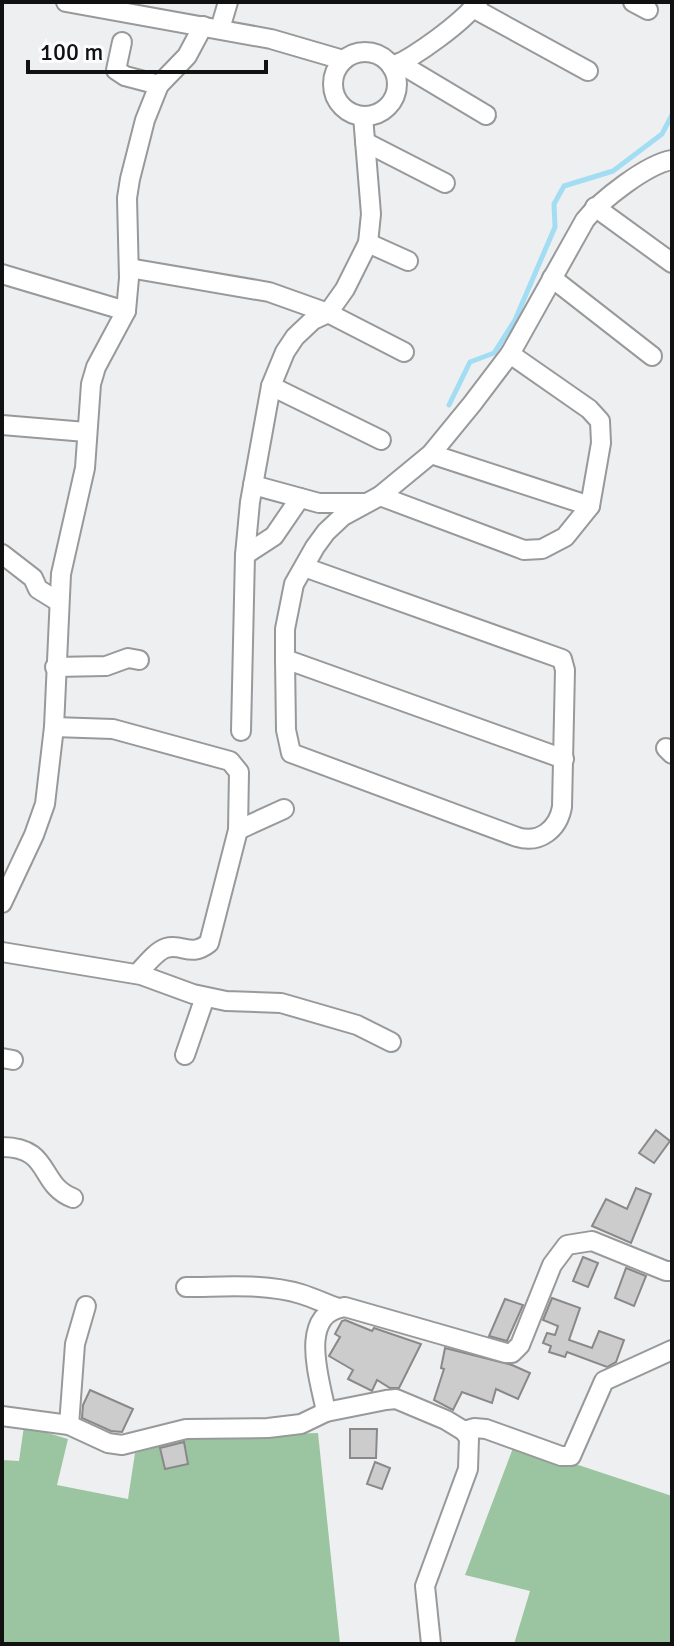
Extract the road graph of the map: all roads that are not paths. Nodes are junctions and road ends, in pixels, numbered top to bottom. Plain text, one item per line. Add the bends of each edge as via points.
1 (66, 2) edge
2 (228, 2) edge
3 (476, 5) edge
4 (212, 28) junction
5 (122, 42) dead end
6 (343, 60) junction
7 (396, 65) junction
8 (588, 71) dead end
9 (159, 85) junction
10 (486, 115) dead end
11 (363, 116) junction
12 (365, 142) junction
13 (672, 160) edge
14 (445, 183) dead end
15 (595, 207) junction
16 (368, 243) junction
17 (408, 261) dead end
18 (672, 263) edge
19 (129, 268) junction
20 (2, 274) edge
21 (552, 278) junction
22 (126, 311) junction
23 (328, 313) junction
24 (404, 352) dead end
25 (510, 354) junction
26 (652, 356) dead end
27 (271, 386) junction
28 (2, 425) edge
29 (86, 432) junction
30 (381, 440) dead end
31 (431, 454) junction
32 (253, 485) junction
33 (374, 499) junction
34 (310, 501) junction
35 (590, 506) junction
36 (2, 554) edge
37 (245, 555) junction
38 (304, 567) junction
39 (59, 602) junction
40 (285, 659) junction
41 (139, 660) dead end
42 (55, 667) junction
43 (54, 727) junction
44 (241, 731) dead end
45 (564, 759) junction
46 (284, 809) dead end
47 (238, 830) junction
48 (2, 903) edge
49 (2, 952) edge
50 (137, 974) junction
51 (205, 997) junction
52 (391, 1042) dead end
53 (185, 1055) dead end
54 (2, 1147) edge
55 (73, 1198) dead end
56 (672, 1271) edge
57 (186, 1287) dead end
58 (86, 1306) dead end
59 (338, 1308) junction
60 (672, 1350) edge
61 (323, 1413) junction
62 (2, 1416) edge
63 (69, 1425) junction
64 (464, 1431) junction
65 (431, 1644) edge

1 - 4 street
2 - 4 street
3 - 7 street
3 - 8 street
4 - 6 street
4 - 9 street
5 - 9 street via 116,70
6 - 7 street via 373,53
6 - 11 street via 334,74 333,91 347,111
7 - 10 street
7 - 11 street via 394,97 378,113
9 - 19 street via 127,198
11 - 12 street
12 - 14 street
12 - 16 street
13 - 15 street
15 - 18 street
15 - 21 street
16 - 17 street
16 - 23 street
19 - 22 street
19 - 23 street via 269,292
20 - 22 street
21 - 25 street
21 - 26 street
22 - 29 street via 96,367
23 - 24 street
23 - 27 street via 295,337
25 - 31 street
25 - 35 street via 600,421
27 - 30 street
27 - 32 street
28 - 29 street
29 - 39 street via 85,468 68,534
31 - 33 street
31 - 35 street
32 - 34 street
32 - 37 street
33 - 34 street
33 - 35 street via 535,551 565,537
33 - 38 street via 326,532
34 - 37 street
36 - 39 street
37 - 44 street
38 - 40 street via 288,603
38 - 45 street via 562,659
39 - 42 street
40 - 45 street
40 - 45 street via 291,753 517,837 541,837 558,821
41 - 42 street
42 - 43 street
43 - 47 street via 113,729 230,761 239,772
43 - 48 street via 45,804
46 - 47 street
47 - 50 street via 209,943 198,951 162,950
49 - 50 street
50 - 51 street
51 - 52 street via 306,1009
51 - 53 street
54 - 55 street via 36,1158 52,1185
56 - 59 street via 592,1241 567,1245 552,1265 512,1353
57 - 59 street via 273,1289
58 - 63 street via 75,1344
59 - 61 street via 322,1322 315,1339
60 - 64 street via 604,1381 571,1456 486,1429
61 - 63 street via 301,1424 186,1429 122,1445
61 - 64 street via 396,1399
62 - 63 street
64 - 65 street via 470,1446 468,1469 424,1593

